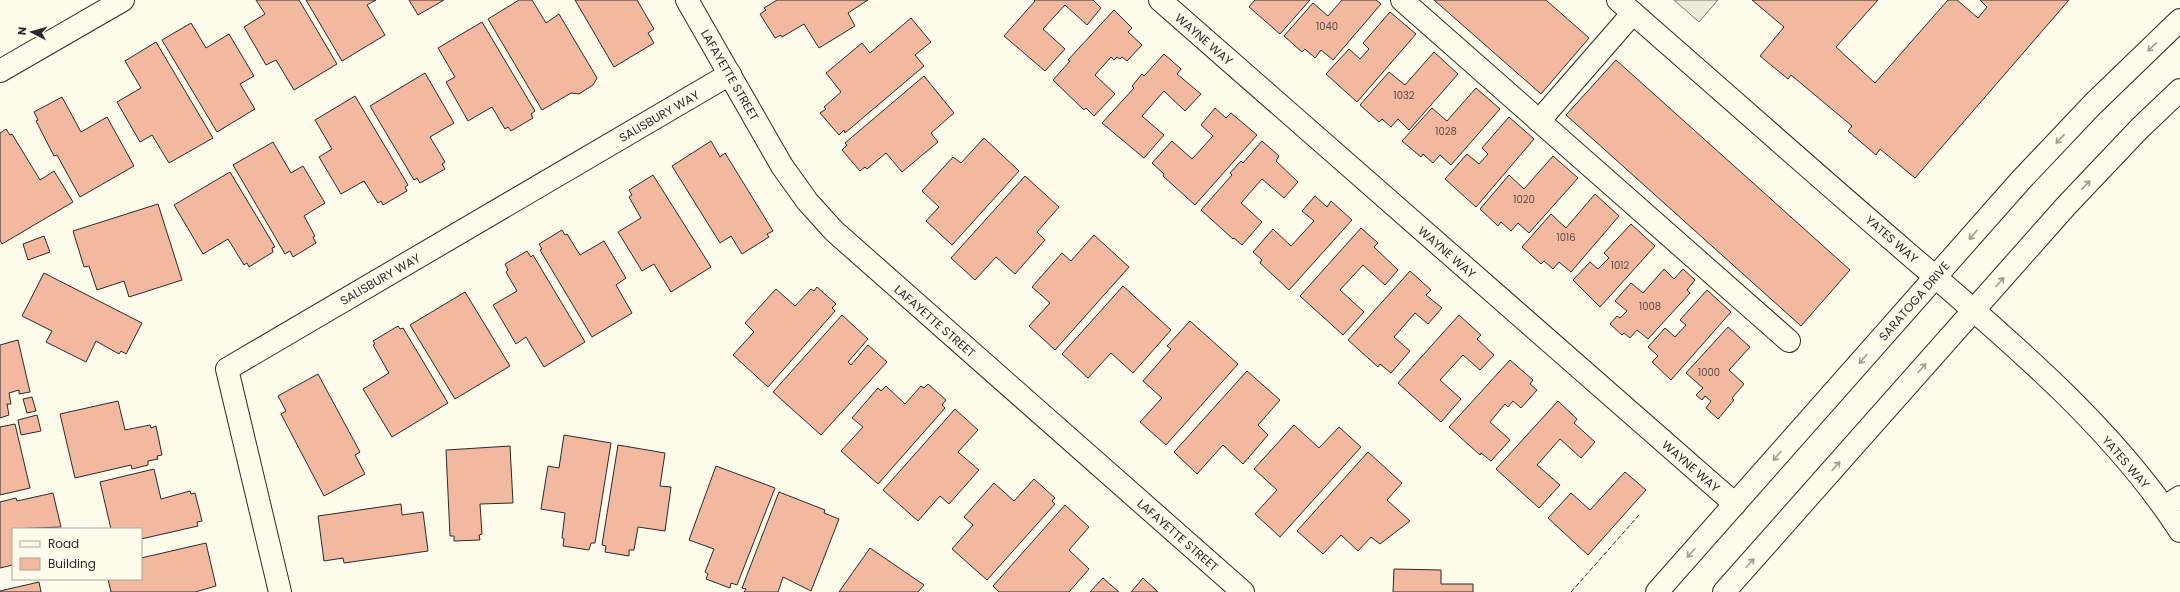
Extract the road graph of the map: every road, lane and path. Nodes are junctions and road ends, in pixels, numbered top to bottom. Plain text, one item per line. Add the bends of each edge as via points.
1 (123, 0) edge
2 (687, 0) edge
3 (1160, 0) edge
4 (1402, 0) edge
5 (1625, 6) edge
6 (2180, 20) edge
7 (0, 71) edge
8 (730, 74) junction
9 (2180, 90) edge
10 (1539, 121) junction
11 (1935, 277) junction
12 (1974, 311) junction
13 (1790, 341) dead end
14 (2172, 502) edge
15 (1735, 504) junction
16 (2180, 531) edge
17 (280, 592) edge
18 (1243, 592) edge
19 (1657, 592) edge
20 (1724, 592) edge

1 - 7 street
2 - 8 street, LAFAYETTE STREET
3 - 15 street, WAYNE WAY
4 - 10 street
5 - 10 street
5 - 11 street, YATES WAY
6 -> 11 street, SARATOGA DRIVE via 2093,104
8 - 17 street, SALISBURY WAY via 227,369
8 - 18 street, LAFAYETTE STREET via 782,166 807,202 834,231
12 -> 9 street via 2066,206
10 - 13 street
11 - 12 street, YATES WAY
11 -> 15 street, SARATOGA DRIVE
12 - 14 street, YATES WAY via 2061,390
20 -> 12 street
14 - 16 street, YATES WAY
15 -> 19 street, SARATOGA DRIVE

